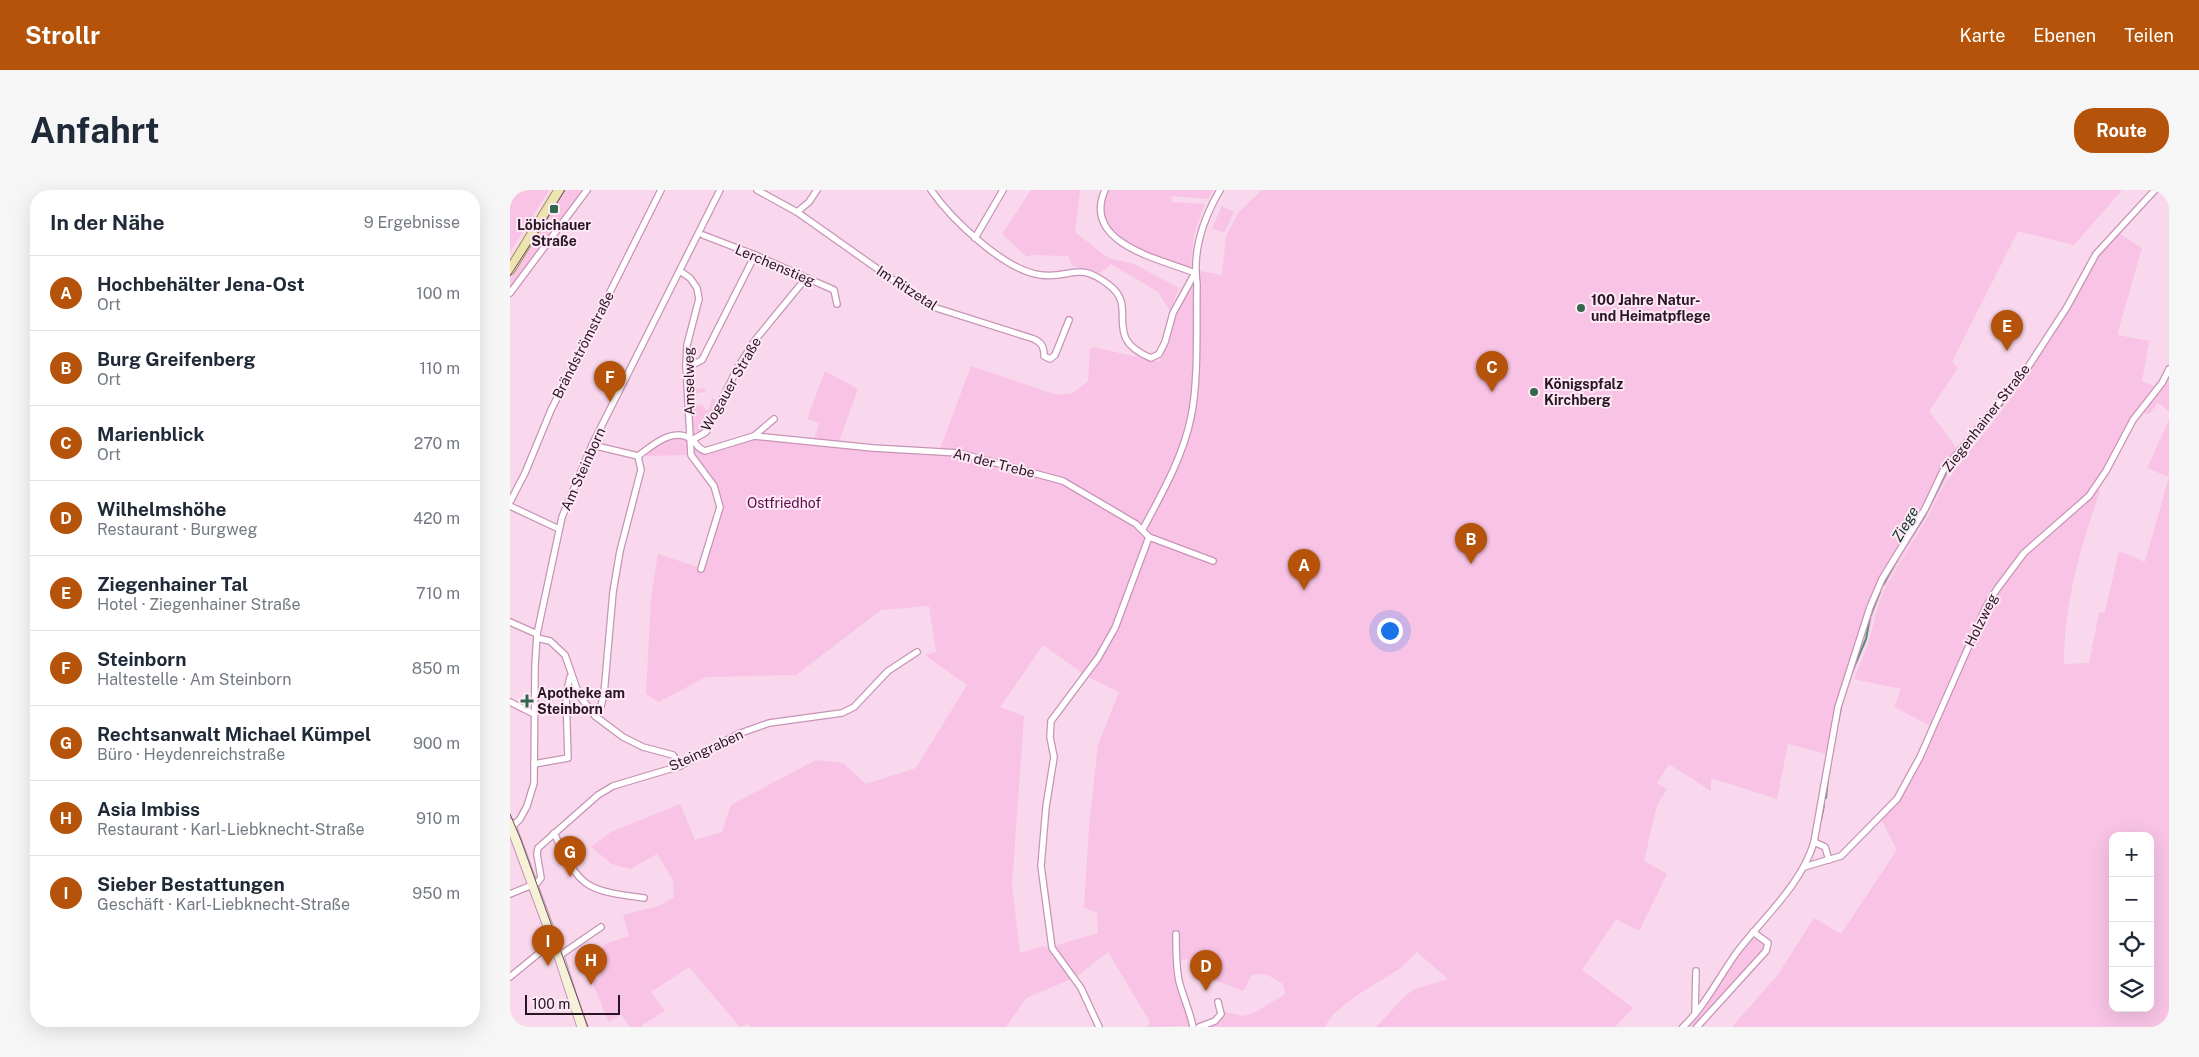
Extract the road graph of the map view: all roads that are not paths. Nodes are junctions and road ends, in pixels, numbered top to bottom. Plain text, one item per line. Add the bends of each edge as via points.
1 (559, 190) edge
2 (587, 190) edge
3 (661, 190) edge
4 (720, 190) edge
5 (757, 190) edge
6 (817, 190) edge
7 (931, 190) edge
8 (1003, 190) edge
9 (1105, 190) edge
10 (1220, 190) edge
11 (2155, 190) edge
12 (797, 212) junction
13 (703, 236) dead end
14 (975, 238) junction
15 (755, 255) junction
16 (510, 270) edge
17 (680, 271) junction
18 (1195, 273) junction
19 (806, 278) junction
20 (510, 293) edge
21 (837, 304) dead end
22 (1069, 320) dead end
23 (686, 364) junction
24 (2169, 369) edge
25 (774, 418) dead end
26 (754, 436) junction
27 (692, 440) junction
28 (592, 445) junction
29 (638, 456) junction
30 (510, 502) edge
31 (510, 506) edge
32 (559, 529) junction
33 (1144, 529) junction
34 (1149, 537) junction
35 (1213, 561) dead end
36 (701, 568) dead end
37 (510, 622) edge
38 (537, 636) junction
39 (917, 652) dead end
40 (571, 675) junction
41 (511, 705) edge
42 (534, 714) junction
43 (594, 716) junction
44 (534, 764) junction
45 (680, 766) junction
46 (511, 825) edge
47 (554, 833) junction
48 (1814, 842) junction
49 (1829, 860) junction
50 (1804, 867) junction
51 (532, 885) junction
52 (510, 894) edge
53 (644, 898) dead end
54 (601, 927) dead end
55 (1753, 932) junction
56 (1176, 934) dead end
57 (555, 945) junction
58 (559, 956) junction
59 (1696, 971) dead end
60 (510, 976) edge
61 (1218, 1002) dead end
62 (1695, 1014) junction
63 (582, 1027) edge
64 (1099, 1027) edge
65 (1193, 1027) edge
66 (1199, 1027) edge
67 (1682, 1027) edge
68 (1697, 1027) edge

1 - 16 main road
2 - 20 street
3 - 30 street, Brändströmstraße via 559,393
4 - 17 street, Am Steinborn
5 - 12 street, Im Ritzetal
6 - 12 street
7 - 14 street
8 - 14 street
9 - 18 street via 1101,213 1105,226 1115,239
10 - 18 street via 1201,231
11 - 48 street, Ziegenhainer Straße via 2096,254 2028,367 1943,472 1925,509 1882,580 1838,707
12 - 22 street, Im Ritzetal via 930,306 1034,339 1040,342 1044,356 1050,359 1055,355
13 - 15 street, Lerchenstieg
14 - 18 street via 1031,274 1052,275 1078,270 1103,280 1118,294 1125,340 1132,349 1150,358 1159,354 1173,313
15 - 19 street, Lerchenstieg
15 - 23 street via 702,360
17 - 23 street, Amselweg via 697,288 699,299 687,344
17 - 28 street, Am Steinborn
18 - 33 street via 1191,419 1179,457
19 - 21 street, Lerchenstieg via 834,290
19 - 27 street, Wogauer Straße via 756,339 738,367 706,432
23 - 27 street, Amselweg
24 - 49 street, Holzweg via 2162,383 2132,420 2089,496 2024,553 1996,589 1920,757 1896,799 1844,853
25 - 26 street, An der Trebe
26 - 27 street, An der Trebe via 705,451 698,449
26 - 33 street, An der Trebe via 959,453 1063,481
27 - 29 street, An der Trebe via 676,435 665,438
27 - 36 street, Amselweg via 691,455 714,486 720,507
28 - 29 street
28 - 32 street, Am Steinborn via 571,491
29 - 43 street via 642,470 620,551 612,592 604,694
31 - 32 street
32 - 38 street, Am Steinborn
33 - 34 street, An der Trebe
34 - 35 street
34 - 64 street via 1115,628 1098,658 1051,722 1054,758 1041,858 1052,948 1081,988
37 - 38 street
38 - 40 street via 557,646
38 - 42 street, Am Steinborn
39 - 45 street, Steingraben via 888,671 854,707 842,713 769,723 738,734
40 - 43 street via 578,695
40 - 44 street via 566,695 568,758
41 - 42 street
42 - 44 street, Am Steinborn
43 - 45 street via 622,738 673,755
44 - 46 street, Am Steinborn via 530,799 520,819
45 - 47 street, Steingraben via 613,786
46 - 51 street
47 - 51 street, Steingraben via 538,848 541,878
47 - 53 street via 570,867 580,879 600,890
48 - 49 street via 1825,847
48 - 50 street, Ziegenhainer Straße
49 - 50 street, Holzweg
50 - 55 street, Ziegenhainer Straße
51 - 52 street
51 - 57 street
54 - 58 street
55 - 62 street, Ziegenhainer Straße
55 - 68 street via 1768,943 1766,950
56 - 65 street via 1176,963
57 - 58 street
57 - 60 street via 544,949
58 - 63 street
59 - 62 street
61 - 66 street via 1221,1014 1215,1021
62 - 67 street, Ziegenhainer Straße

